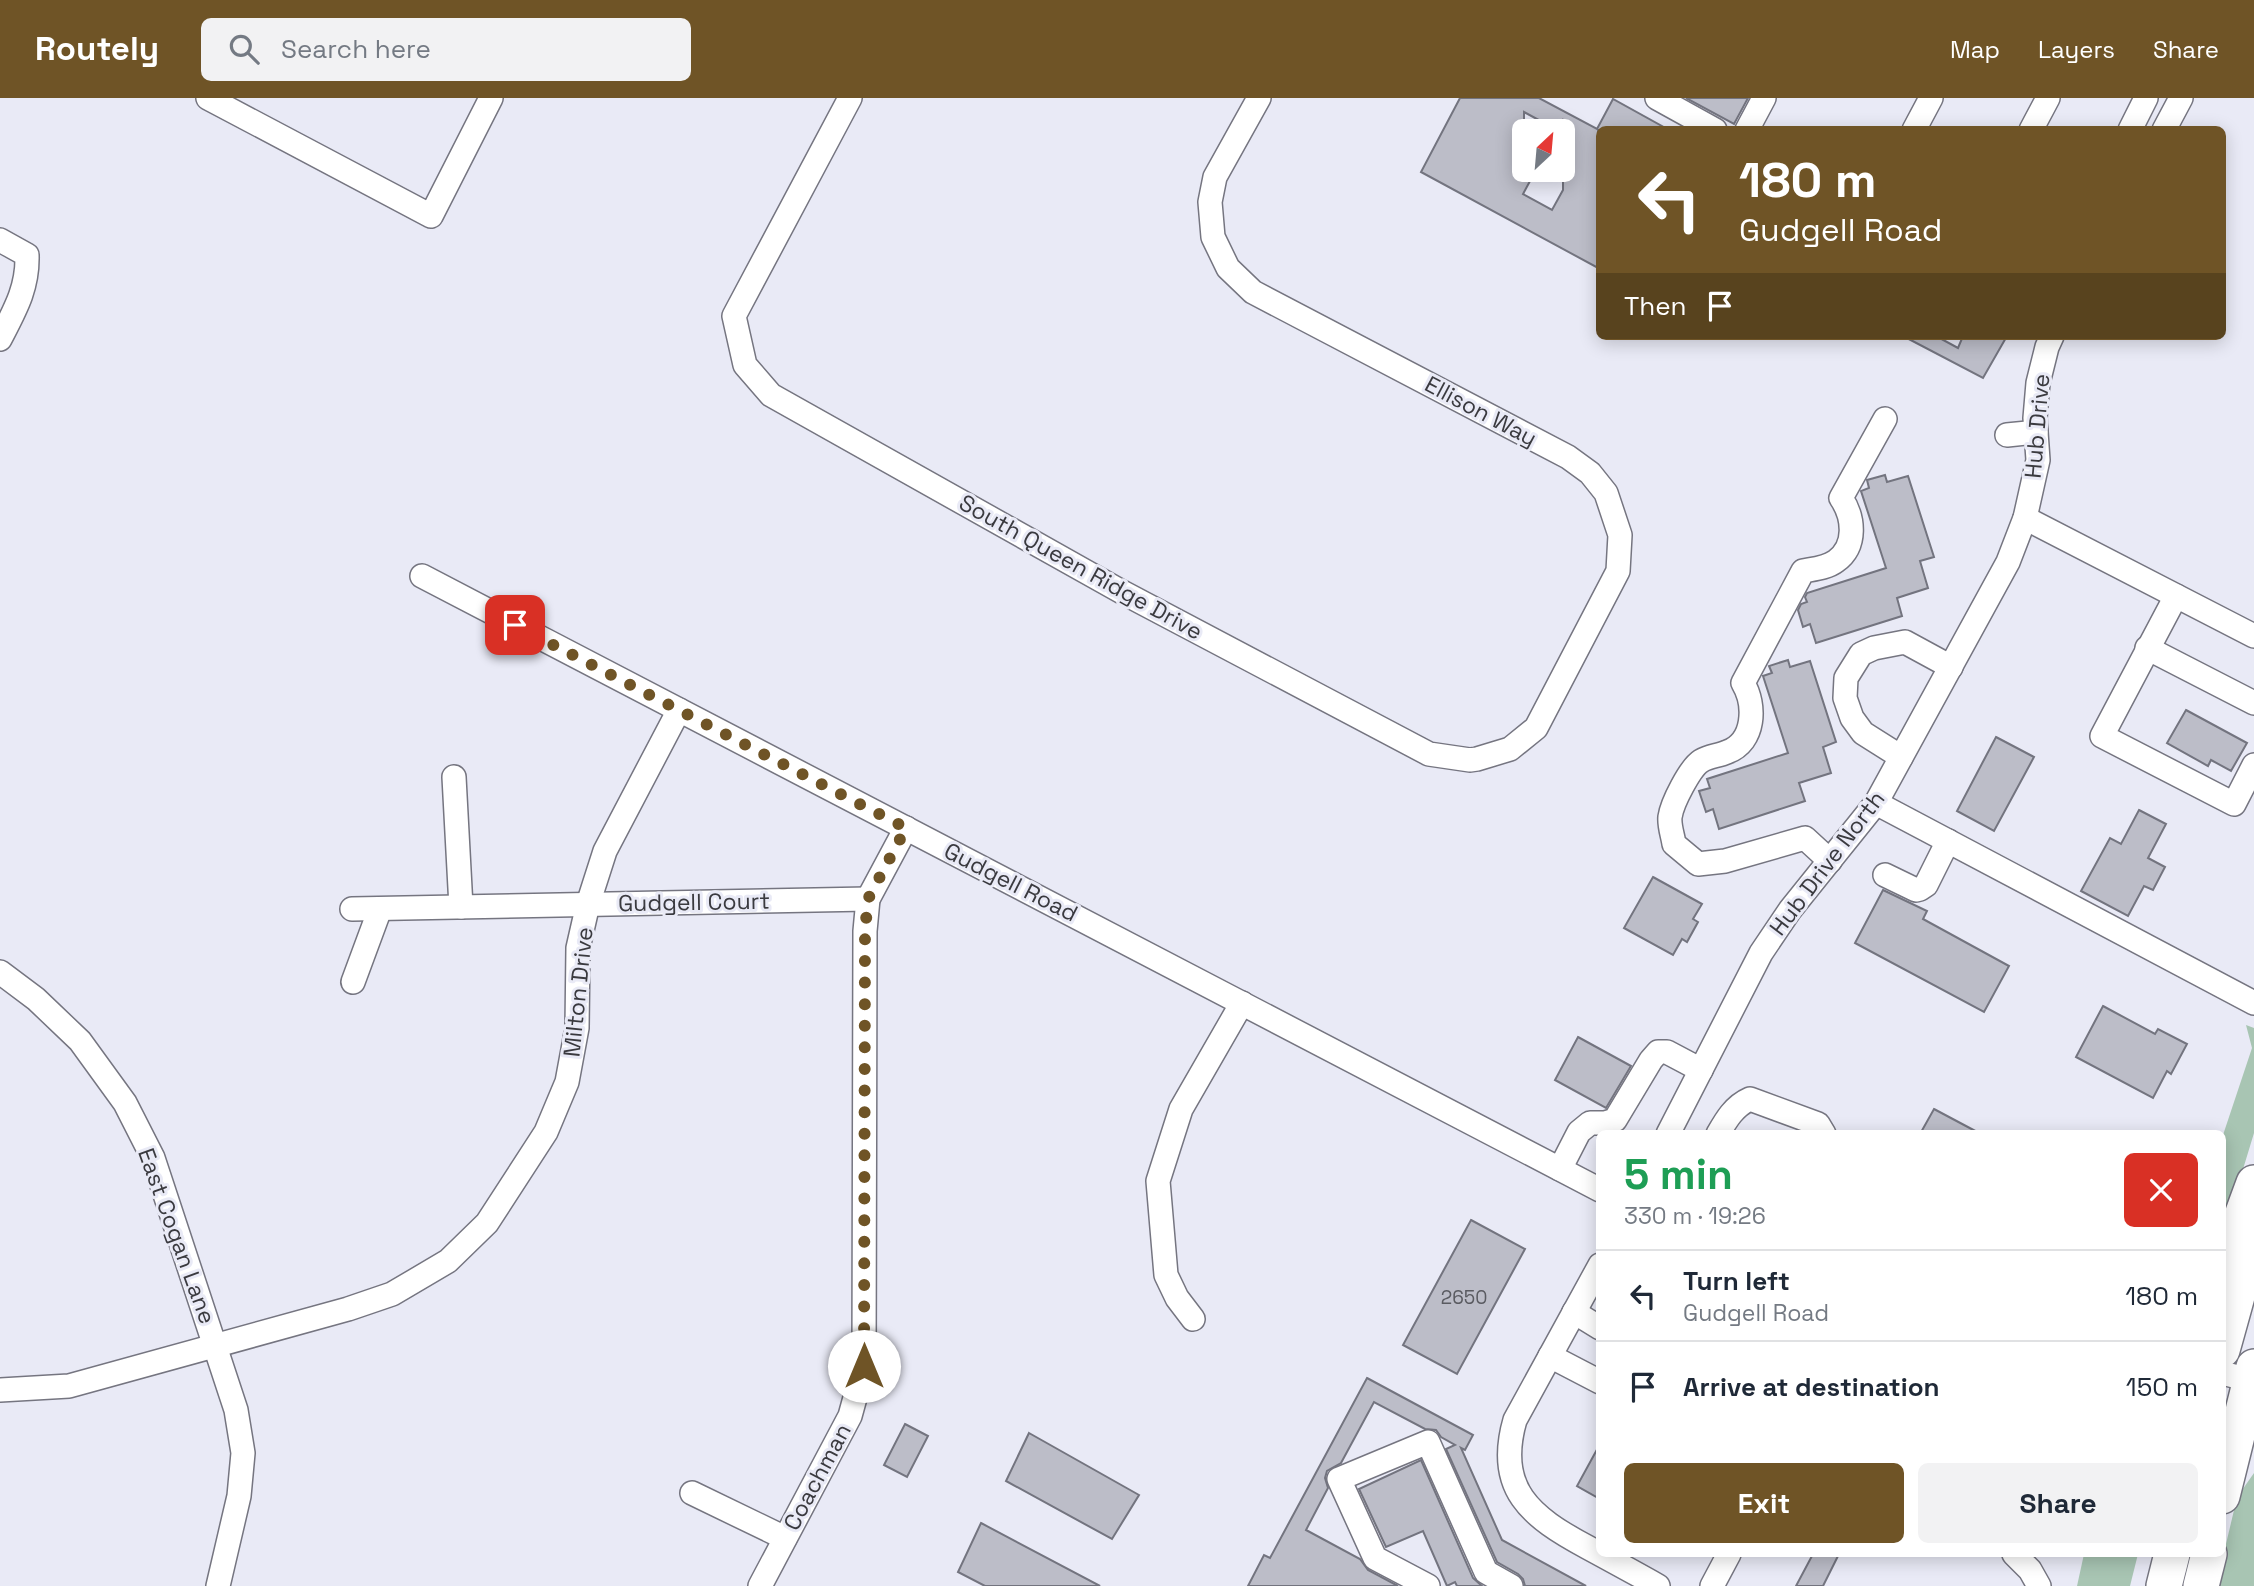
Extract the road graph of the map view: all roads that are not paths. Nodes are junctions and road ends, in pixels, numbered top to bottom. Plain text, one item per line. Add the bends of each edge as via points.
1 (208, 98) edge
2 (491, 98) edge
3 (850, 98) edge
4 (1259, 98) edge
5 (1657, 98) edge
6 (1764, 98) edge
7 (1931, 98) edge
8 (2048, 98) edge
9 (2146, 98) edge
10 (2173, 113) edge
11 (1708, 126) edge
12 (1749, 126) edge
13 (1916, 126) edge
14 (2033, 126) edge
15 (2132, 126) edge
16 (0, 240) edge
17 (0, 339) edge
18 (2050, 340) edge
19 (1885, 419) dead end
20 (2036, 432) junction
21 (2007, 435) dead end
22 (2025, 518) junction
23 (422, 576) dead end
24 (2176, 596) junction
25 (2254, 636) edge
26 (2147, 648) junction
27 (1951, 667) junction
28 (2253, 701) edge
29 (679, 710) junction
30 (1901, 757) junction
31 (1477, 759) joint
32 (2254, 765) edge
33 (454, 777) dead end
34 (1876, 803) junction
35 (906, 828) junction
36 (1948, 841) junction
37 (1830, 861) junction
38 (1885, 875) dead end
39 (868, 899) junction
40 (588, 904) junction
41 (461, 907) junction
42 (352, 909) dead end
43 (380, 909) junction
44 (0, 972) edge
45 (353, 982) dead end
46 (1242, 1003) junction
47 (2254, 1003) edge
48 (1701, 1070) junction
49 (1670, 1130) edge
50 (1720, 1130) edge
51 (1822, 1130) edge
52 (1560, 1169) junction
53 (2254, 1183) edge
54 (1596, 1188) edge
55 (2254, 1235) edge
56 (2226, 1256) edge
57 (1596, 1272) edge
58 (1574, 1312) junction
59 (1193, 1319) dead end
60 (1596, 1326) edge
61 (2226, 1336) edge
62 (216, 1345) junction
63 (1550, 1356) junction
64 (2245, 1375) edge
65 (1596, 1380) edge
66 (0, 1390) edge
67 (2254, 1462) edge
68 (2226, 1475) edge
69 (692, 1493) dead end
70 (2226, 1510) edge
71 (785, 1538) junction
72 (1596, 1551) edge
73 (1607, 1557) edge
74 (1727, 1557) edge
75 (2019, 1557) edge
76 (2171, 1557) edge
77 (2207, 1557) edge
78 (218, 1586) edge
79 (760, 1586) edge
80 (1428, 1586) edge
81 (1511, 1586) edge
82 (1658, 1586) edge
83 (1712, 1586) edge
84 (2039, 1586) edge
85 (2164, 1586) edge
86 (2201, 1586) edge

1 - 2 street via 431,216
3 - 31 street, South Queen Ridge Drive via 734,316 745,365 771,395 1122,592 1429,754
4 - 31 street, Ellison Way via 1215,177 1210,202 1213,237 1228,268 1253,292 1568,457 1590,472 1606,493 1620,535 1618,571 1536,728 1510,749
5 - 11 street
6 - 12 street
7 - 13 street
8 - 14 street
9 - 10 street
9 - 15 street
16 - 17 street via 27,255 19,303
18 - 20 street, Hub Drive via 2038,383
19 - 37 street via 1841,498 1850,518 1846,549 1837,561 1803,571 1743,683 1752,718 1748,733 1729,752 1699,762 1670,817 1674,844 1698,864 1725,862 1805,838
20 - 21 street
20 - 22 street, Hub Drive via 2039,460
22 - 24 street
22 - 27 street, Hub Drive North via 2008,562
23 - 29 street, Gudgell Road
24 - 25 street
24 - 26 street
26 - 28 street
26 - 32 street via 2102,736 2234,804
27 - 30 street, Hub Drive North
27 - 30 street via 1905,642 1861,654 1846,678 1845,698 1852,718 1863,733
29 - 35 street, Gudgell Road
29 - 40 street, Milton Drive via 605,851
30 - 34 street, Hub Drive North
33 - 41 street
34 - 36 street
34 - 37 street, Hub Drive North
35 - 39 street, Coachman
35 - 46 street, Gudgell Road
36 - 38 street via 1920,889
36 - 47 street
37 - 48 street, Hub Drive North via 1761,953
39 - 40 street, Gudgell Court
39 - 71 street, Coachman via 864,1366 850,1416
40 - 41 street, Gudgell Court
40 - 62 street, Milton Drive via 578,948 577,1028 567,1082 546,1132 487,1223 448,1261 392,1294
41 - 43 street, Gudgell Court
42 - 43 street, Gudgell Court
43 - 45 street
44 - 62 street, East Cogan Lane via 80,1041 125,1103 153,1158
46 - 52 street, Gudgell Road
46 - 59 street via 1181,1109 1158,1181 1166,1275
48 - 49 street, Hub Drive North
48 - 52 street via 1668,1052 1658,1052 1615,1120 1590,1123 1579,1132
50 - 51 street via 1741,1103 1750,1099 1818,1124
52 - 54 street, Gudgell Road
53 - 56 highway
55 - 61 highway
57 - 58 street
58 - 60 street
58 - 63 street
62 - 66 street, Milton Drive via 69,1385
62 - 78 street, East Cogan Lane via 243,1452 239,1496
63 - 65 street
63 - 72 street via 1515,1420 1510,1439 1514,1482 1527,1506 1554,1529
64 - 68 highway
67 - 70 highway
69 - 71 street
71 - 79 street, Coachman
73 - 82 street
74 - 83 street
75 - 84 street
76 - 85 highway
77 - 86 highway
80 - 81 street via 1375,1558 1339,1479 1428,1442 1486,1572

